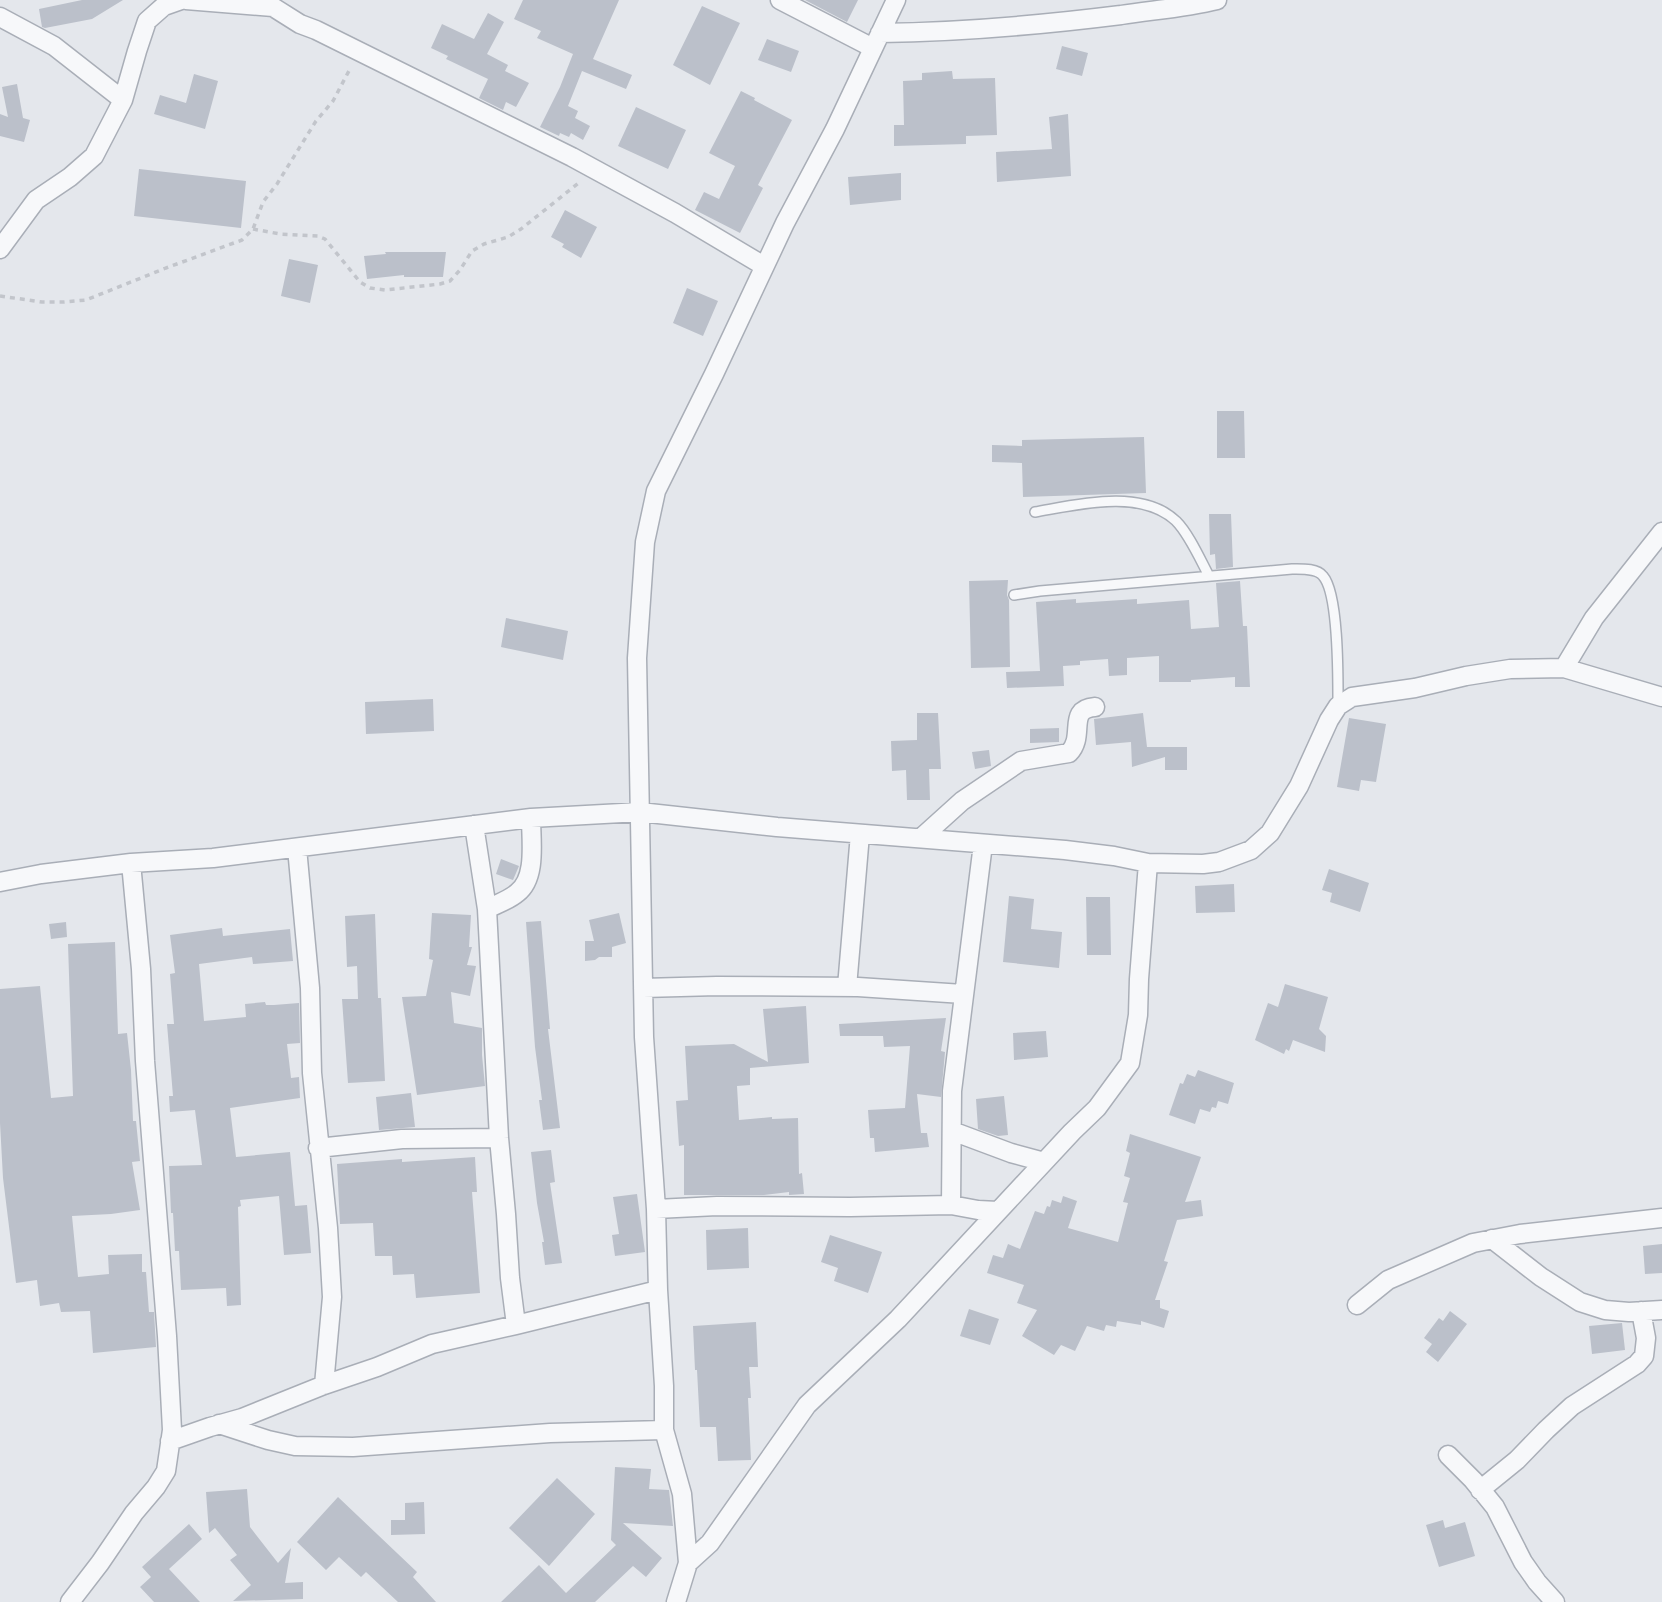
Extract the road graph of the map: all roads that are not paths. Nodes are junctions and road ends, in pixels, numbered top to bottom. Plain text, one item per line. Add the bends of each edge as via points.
1 (183, 0) edge
2 (780, 0) edge
3 (896, 0) edge
4 (1217, 0) edge
5 (0, 18) edge
6 (876, 41) junction
7 (123, 100) junction
8 (0, 249) edge
9 (764, 266) junction
10 (1035, 512) dead end
11 (1662, 532) edge
12 (1209, 576) junction
13 (1014, 595) dead end
14 (1564, 668) junction
15 (1662, 697) edge
16 (1338, 706) junction
17 (1095, 707) dead end
18 (640, 811) junction
19 (531, 818) junction
20 (474, 825) junction
21 (860, 834) junction
22 (921, 838) junction
23 (983, 844) junction
24 (297, 848) junction
25 (131, 863) junction
26 (1148, 863) junction
27 (0, 882) edge
28 (487, 909) junction
29 (847, 987) junction
30 (643, 988) junction
31 (963, 994) junction
32 (952, 1131) junction
33 (499, 1138) junction
34 (318, 1148) junction
35 (1044, 1162) junction
36 (951, 1205) junction
37 (656, 1209) junction
38 (998, 1211) junction
39 (1662, 1217) edge
40 (1492, 1239) junction
41 (658, 1290) junction
42 (1357, 1305) dead end
43 (1662, 1310) edge
44 (1642, 1311) junction
45 (516, 1325) junction
46 (324, 1385) junction
47 (219, 1424) junction
48 (664, 1430) junction
49 (170, 1441) junction
50 (1448, 1455) dead end
51 (1480, 1490) junction
52 (688, 1563) junction
53 (70, 1602) edge
54 (676, 1602) edge
55 (1555, 1602) edge

1 - 7 street via 164,6 147,21
1 - 9 street via 273,7 595,169
2 - 6 street
3 - 6 street
4 - 6 street via 1081,20
5 - 7 street via 54,46
6 - 9 street
7 - 8 street via 94,156 36,200
9 - 18 street via 656,491 645,542 636,657
10 - 12 lane via 1100,502 1141,503 1176,521
11 - 14 street via 1594,618
12 - 13 lane
12 - 16 lane via 1292,569 1320,572 1334,612
14 - 15 street
14 - 16 street via 1466,676 1352,697
16 - 26 street via 1281,818 1251,850 1219,862
17 - 22 street via 1079,715 1073,749 1021,761 962,801
18 - 19 street
18 - 21 street
18 - 30 street
19 - 20 street
19 - 28 street via 528,878 520,891
20 - 24 street
20 - 28 street
21 - 22 street
21 - 29 street
22 - 23 street
23 - 26 street
23 - 31 street
24 - 25 street
24 - 34 street
25 - 27 street
25 - 49 street via 167,1336
26 - 35 street via 1138,1015 1130,1063 1097,1108
28 - 33 street
29 - 30 street
29 - 31 street
30 - 37 street
31 - 32 street
32 - 35 street
32 - 36 street
33 - 34 street via 402,1139
33 - 45 street
34 - 46 street via 332,1297
35 - 38 street
36 - 37 street
36 - 38 street
37 - 41 street
38 - 52 street via 898,1319 807,1405 710,1543
39 - 40 street
40 - 42 street via 1388,1280
40 - 44 street via 1580,1301 1605,1310
41 - 45 street
41 - 48 street
43 - 44 street
44 - 51 street via 1646,1338 1644,1356 1637,1364 1572,1406
45 - 46 street via 432,1344
46 - 47 street
47 - 48 street via 295,1446 353,1447
47 - 49 street
48 - 52 street via 682,1494
49 - 53 street via 166,1471
50 - 51 street
51 - 55 street via 1495,1507 1537,1583
52 - 54 street

